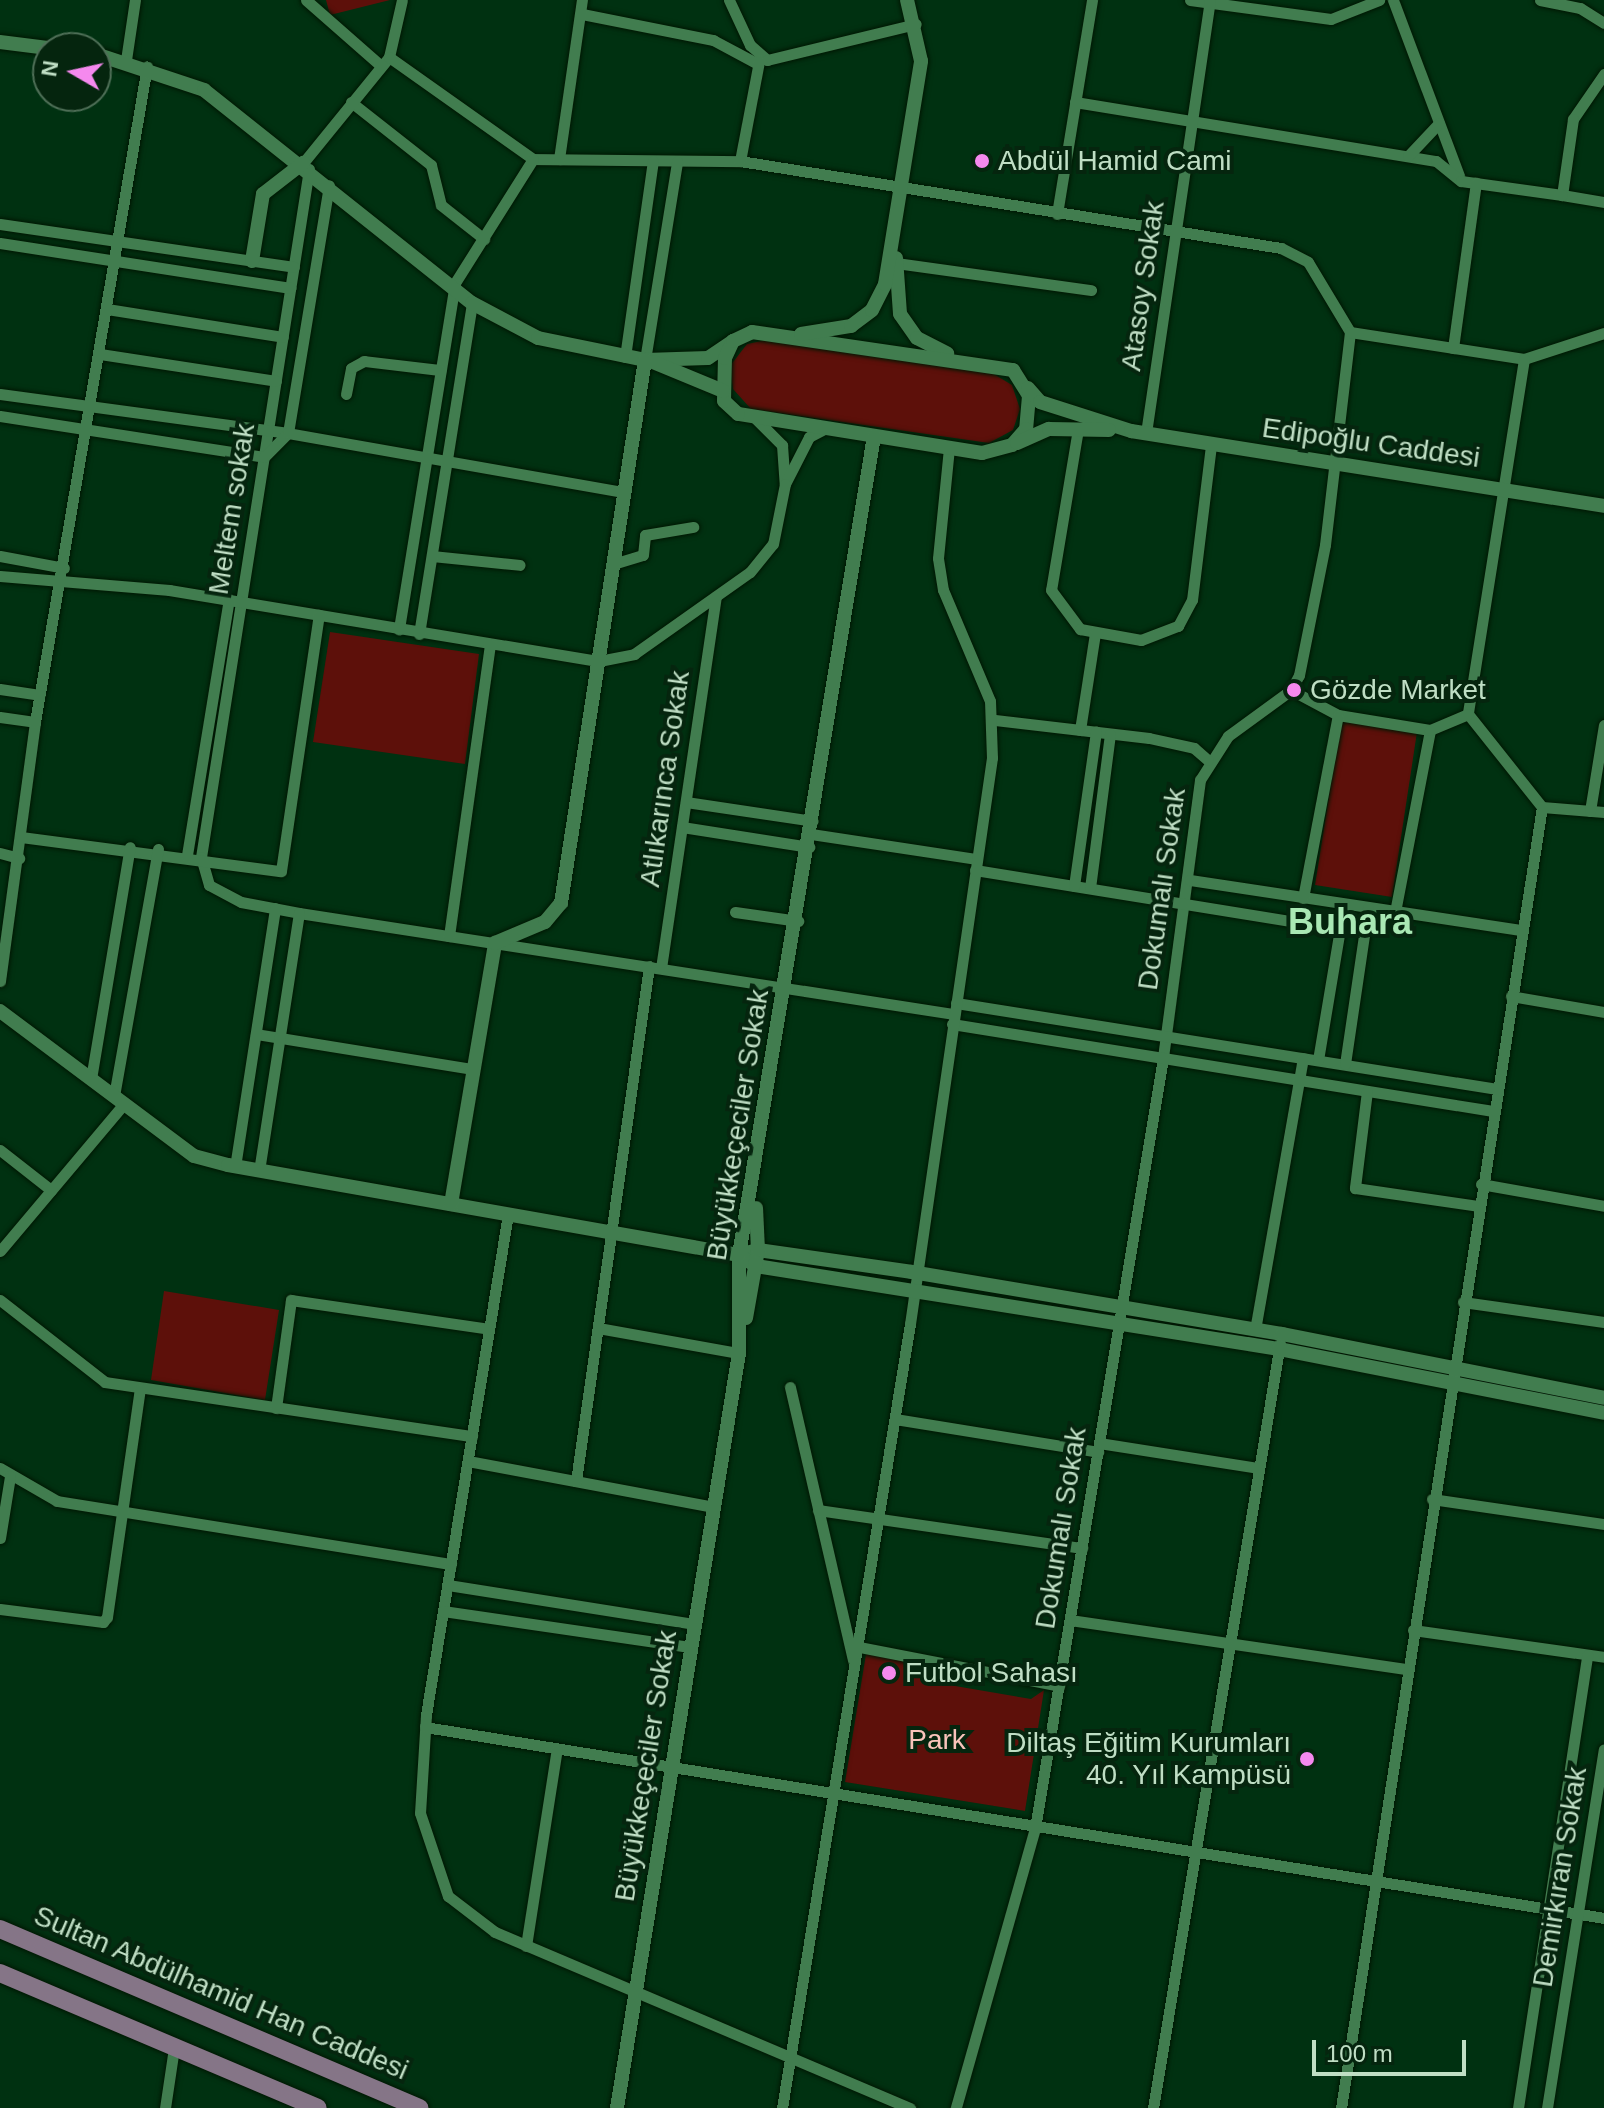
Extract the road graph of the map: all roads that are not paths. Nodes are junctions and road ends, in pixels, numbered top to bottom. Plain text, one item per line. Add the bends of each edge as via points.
1 (135, 0) edge
2 (306, 0) edge
3 (402, 0) edge
4 (582, 0) edge
5 (729, 0) edge
6 (907, 0) edge
7 (1092, 0) edge
8 (1190, 0) edge
9 (1379, 0) edge
10 (1393, 0) edge
11 (1540, 0) edge
12 (1210, 2) edge
13 (1565, 2) edge
14 (582, 14) junction
15 (1604, 23) edge
16 (916, 24) junction
17 (0, 42) edge
18 (32, 46) edge
19 (112, 57) edge
20 (126, 60) junction
21 (767, 60) junction
22 (385, 62) junction
23 (754, 62) junction
24 (147, 66) junction
25 (1604, 74) edge
26 (1600, 88) edge
27 (351, 102) junction
28 (1075, 102) junction
29 (1192, 121) junction
30 (1439, 123) junction
31 (1408, 156) junction
32 (533, 159) junction
33 (559, 159) junction
34 (653, 161) junction
35 (740, 161) junction
36 (677, 162) junction
37 (306, 165) junction
38 (1461, 181) junction
39 (1476, 183) junction
40 (329, 184) junction
41 (903, 189) junction
42 (1562, 195) junction
43 (1604, 202) edge
44 (1057, 214) junction
45 (0, 224) edge
46 (1175, 233) junction
47 (484, 239) junction
48 (119, 240) junction
49 (896, 242) junction
50 (0, 243) edge
51 (115, 259) junction
52 (252, 261) junction
53 (896, 263) junction
54 (294, 267) junction
55 (455, 283) junction
56 (291, 288) junction
57 (1091, 290) dead end
58 (472, 303) junction
59 (107, 309) junction
60 (1350, 332) junction
61 (1604, 333) edge
62 (283, 337) junction
63 (788, 337) junction
64 (733, 341) junction
65 (1453, 348) junction
66 (100, 354) junction
67 (625, 357) junction
68 (1524, 359) junction
69 (645, 360) junction
70 (978, 363) junction
71 (440, 370) junction
72 (276, 381) junction
73 (1023, 382) junction
74 (723, 391) junction
75 (0, 394) edge
76 (346, 394) dead end
77 (90, 409) junction
78 (0, 416) edge
79 (754, 417) junction
80 (826, 428) junction
81 (1078, 429) junction
82 (87, 430) junction
83 (1138, 432) junction
84 (288, 433) junction
85 (269, 436) junction
86 (874, 436) junction
87 (1012, 445) junction
88 (1211, 446) junction
89 (949, 448) junction
90 (427, 456) junction
91 (264, 457) junction
92 (449, 458) junction
93 (1336, 462) junction
94 (785, 484) junction
95 (1502, 489) junction
96 (624, 492) junction
97 (1604, 506) edge
98 (693, 527) dead end
99 (0, 556) edge
100 (432, 556) junction
101 (613, 564) junction
102 (520, 565) dead end
103 (64, 568) junction
104 (0, 576) edge
105 (61, 584) junction
106 (716, 597) junction
107 (229, 599) junction
108 (242, 601) junction
109 (319, 615) junction
110 (399, 630) junction
111 (1095, 633) junction
112 (419, 634) junction
113 (490, 644) junction
114 (599, 661) junction
115 (0, 689) edge
116 (1291, 690) junction
117 (40, 695) junction
118 (1468, 714) junction
119 (1338, 715) junction
120 (0, 717) edge
121 (995, 720) junction
122 (35, 722) junction
123 (1604, 725) edge
124 (1080, 730) junction
125 (1430, 730) junction
126 (1096, 732) junction
127 (1110, 734) junction
128 (1208, 760) junction
129 (686, 802) junction
130 (1542, 807) junction
131 (1590, 811) junction
132 (1604, 812) edge
133 (682, 827) junction
134 (811, 834) junction
135 (21, 837) junction
136 (130, 847) junction
137 (158, 849) junction
138 (0, 853) edge
139 (187, 855) junction
140 (201, 857) junction
141 (19, 858) junction
142 (976, 864) junction
143 (1190, 880) junction
144 (1074, 886) junction
145 (1090, 888) junction
146 (1303, 898) junction
147 (1186, 904) junction
148 (1344, 904) junction
149 (275, 908) junction
150 (1368, 908) junction
151 (735, 912) dead end
152 (1395, 912) junction
153 (299, 913) junction
154 (798, 921) junction
155 (1340, 929) junction
156 (1522, 930) junction
157 (449, 936) junction
158 (495, 943) junction
159 (655, 967) junction
160 (0, 981) edge
161 (787, 987) junction
162 (1511, 996) junction
163 (0, 1011) edge
164 (1604, 1012) edge
165 (954, 1013) junction
166 (256, 1034) junction
167 (1166, 1036) junction
168 (279, 1037) junction
169 (1163, 1058) junction
170 (1303, 1058) junction
171 (1318, 1060) junction
172 (1345, 1064) junction
173 (472, 1069) junction
174 (91, 1079) junction
175 (1298, 1080) junction
176 (1497, 1089) junction
177 (1367, 1091) junction
178 (119, 1100) junction
179 (1493, 1111) junction
180 (0, 1150) edge
181 (235, 1167) junction
182 (259, 1171) junction
183 (1481, 1184) junction
184 (755, 1189) junction
185 (51, 1190) junction
186 (451, 1204) junction
187 (1478, 1206) junction
188 (1604, 1206) edge
189 (508, 1214) junction
190 (612, 1232) junction
191 (758, 1250) junction
192 (0, 1251) edge
193 (739, 1255) junction
194 (756, 1266) junction
195 (912, 1272) junction
196 (911, 1289) junction
197 (0, 1300) edge
198 (1463, 1302) junction
199 (1120, 1315) junction
200 (1604, 1322) edge
201 (598, 1328) junction
202 (489, 1329) junction
203 (1255, 1330) junction
204 (1282, 1334) junction
205 (1279, 1349) junction
206 (739, 1353) junction
207 (1450, 1380) junction
208 (790, 1387) dead end
209 (140, 1389) junction
210 (1604, 1398) edge
211 (276, 1408) junction
212 (1604, 1413) edge
213 (895, 1419) junction
214 (472, 1436) junction
215 (1098, 1448) junction
216 (468, 1461) junction
217 (0, 1468) edge
218 (1259, 1468) junction
219 (10, 1476) junction
220 (576, 1481) junction
221 (1432, 1499) junction
222 (714, 1507) junction
223 (818, 1510) junction
224 (120, 1511) junction
225 (879, 1519) junction
226 (1604, 1524) edge
227 (0, 1538) edge
228 (1082, 1548) junction
229 (451, 1564) junction
230 (448, 1585) junction
231 (0, 1609) edge
232 (443, 1611) junction
233 (1070, 1620) junction
234 (695, 1624) junction
235 (1413, 1630) junction
236 (1230, 1643) junction
237 (691, 1647) junction
238 (859, 1647) junction
239 (1587, 1655) junction
240 (1604, 1657) edge
241 (855, 1669) junction
242 (1407, 1669) junction
243 (1059, 1686) junction
244 (425, 1727) junction
245 (557, 1749) junction
246 (1604, 1749) edge
247 (672, 1768) junction
248 (834, 1795) junction
249 (1035, 1828) junction
250 (1196, 1853) junction
251 (1375, 1882) junction
252 (1548, 1909) junction
253 (1579, 1914) junction
254 (1604, 1918) edge
255 (0, 1929) edge
256 (526, 1946) junction
257 (0, 1973) edge
258 (636, 1990) junction
259 (174, 2048) junction
260 (790, 2060) junction
261 (165, 2108) edge
262 (318, 2108) edge
263 (419, 2108) edge
264 (617, 2108) edge
265 (782, 2108) edge
266 (910, 2108) edge
267 (956, 2108) edge
268 (1153, 2108) edge
269 (1341, 2108) edge
270 (1518, 2108) edge
271 (1547, 2108) edge

1 - 20 street
2 - 22 street
3 - 22 street
4 - 14 street
5 - 21 street via 750,45
6 - 16 street
7 - 28 street
8 - 12 street
9 - 12 street via 1331,19
10 - 30 street
11 - 13 street
12 - 29 street, Atasoy Sokak
13 - 15 street
14 - 23 street via 713,40
14 - 33 street
16 - 21 street
16 - 41 street via 921,61
17 - 18 street
19 - 20 street
20 - 24 street
21 - 23 street
22 - 27 street
22 - 32 street
23 - 35 street
24 - 37 street via 204,90
24 - 48 street
25 - 26 street
26 - 42 street via 1573,119
27 - 37 street
27 - 47 street via 431,165 441,205
28 - 29 street
28 - 44 street
29 - 31 street
29 - 46 street, Atasoy Sokak
30 - 31 street
30 - 38 street
31 - 38 street via 1436,161
32 - 33 street
32 - 47 street
33 - 34 street
34 - 36 street
34 - 67 street
35 - 36 street
35 - 41 street
36 - 69 street
37 - 40 street
37 - 52 street via 263,194
37 - 54 street, Meltem sokak
38 - 39 street
39 - 42 street
39 - 65 street
40 - 55 street
40 - 84 street, Meltem sokak
41 - 44 street
41 - 49 street
42 - 43 street
44 - 46 street
45 - 48 street
46 - 60 street via 1281,248 1308,262
46 - 83 street, Atasoy Sokak
47 - 55 street
48 - 51 street
48 - 52 street
49 - 53 street
49 - 63 street via 872,310 851,326
50 - 51 street
51 - 56 street
51 - 59 street
52 - 54 street
53 - 57 street
53 - 70 street via 900,314 917,338
54 - 56 street, Meltem sokak
55 - 58 street
55 - 71 street
56 - 62 street, Meltem sokak
58 - 67 street via 538,338
58 - 92 street
59 - 62 street
59 - 66 street
60 - 65 street
60 - 93 street, Dokumalı Sokak
61 - 68 street
62 - 72 street, Meltem sokak
63 - 64 street via 752,332
63 - 70 street
64 - 69 street via 708,358
64 - 74 street
65 - 68 street
66 - 72 street
66 - 77 street
67 - 69 street
68 - 95 street
69 - 74 street
69 - 96 street
70 - 73 street via 1013,370
71 - 76 street via 364,361 351,368
71 - 90 street
72 - 85 street, Meltem sokak
73 - 83 street via 1040,402
73 - 87 street via 1028,413
74 - 79 street via 738,414
75 - 77 street
77 - 82 street
77 - 85 street
78 - 82 street
79 - 80 street
79 - 94 street via 782,445
80 - 86 street
80 - 94 street via 809,437
81 - 83 street
81 - 87 street via 1049,429
81 - 111 street via 1051,590 1080,629
82 - 91 street
82 - 103 street
83 - 88 street, Edipoğlu Caddesi
84 - 85 street
84 - 90 street
84 - 91 street
85 - 91 street, Meltem sokak
86 - 89 street
86 - 134 street, Büyükkeçeciler Sokak
87 - 89 street via 982,453
88 - 93 street, Edipoğlu Caddesi
88 - 111 street via 1192,600 1178,626 1141,640
89 - 121 street via 938,558 943,590
90 - 92 street
90 - 110 street
91 - 108 street, Meltem sokak
92 - 96 street
92 - 100 street
93 - 95 street, Edipoğlu Caddesi
93 - 116 street, Dokumalı Sokak via 1310,639
94 - 106 street via 773,544
95 - 97 street, Edipoğlu Caddesi
95 - 118 street
96 - 101 street
98 - 101 street via 645,535 643,555
99 - 103 street
100 - 102 street
100 - 112 street
101 - 114 street
103 - 105 street
104 - 105 street
105 - 107 street
105 - 117 street
106 - 114 street via 634,654
106 - 129 street, Atlıkarınca Sokak
107 - 108 street
107 - 139 street, Meltem sokak
108 - 109 street
108 - 140 street, Meltem sokak
109 - 110 street
109 - 140 street via 281,871
110 - 112 street
111 - 124 street
112 - 113 street
113 - 114 street
113 - 157 street
114 - 158 street via 561,903 545,922
115 - 117 street
116 - 119 street
116 - 128 street, Dokumalı Sokak
117 - 122 street
118 - 125 street
118 - 130 street
119 - 125 street
119 - 146 street
120 - 122 street
121 - 124 street
121 - 142 street
122 - 135 street
123 - 131 street
124 - 126 street
125 - 152 street
126 - 127 street
126 - 144 street
127 - 128 street via 1194,748
127 - 145 street
128 - 143 street, Dokumalı Sokak
129 - 133 street, Atlıkarınca Sokak
129 - 134 street
130 - 131 street
130 - 156 street
131 - 132 street
133 - 134 street
133 - 159 street, Atlıkarınca Sokak
134 - 142 street
134 - 154 street, Büyükkeçeciler Sokak
135 - 136 street
135 - 141 street
136 - 137 street
136 - 174 street
137 - 139 street
137 - 178 street
138 - 141 street
139 - 140 street
140 - 149 street via 200,873 223,895
141 - 160 street
142 - 144 street
142 - 165 street
143 - 146 street
143 - 147 street, Dokumalı Sokak
144 - 145 street
145 - 147 street
146 - 148 street
147 - 155 street
147 - 167 street, Dokumalı Sokak
148 - 150 street
148 - 155 street
149 - 153 street
149 - 166 street
150 - 152 street
150 - 172 street
151 - 154 street
152 - 156 street
153 - 157 street
153 - 168 street
154 - 161 street, Büyükkeçeciler Sokak
155 - 171 street
156 - 162 street
157 - 158 street
158 - 159 street
158 - 173 street
159 - 161 street
159 - 190 street, Atlıkarınca Sokak
161 - 165 street
161 - 184 street, Büyükkeçeciler Sokak
162 - 164 street
162 - 176 street
163 - 174 street
165 - 167 street
165 - 169 street
165 - 195 street
166 - 168 street
166 - 181 street
167 - 169 street, Dokumalı Sokak
167 - 170 street
168 - 173 street
168 - 182 street
169 - 175 street
169 - 199 street, Dokumalı Sokak
170 - 171 street
170 - 175 street
171 - 172 street
172 - 176 street
173 - 186 street
174 - 178 street
175 - 177 street
175 - 203 street
176 - 179 street
177 - 179 street
177 - 187 street via 1355,1188
178 - 181 street via 194,1156
178 - 185 street
179 - 183 street
180 - 185 street
181 - 182 street
182 - 186 street
183 - 187 street
183 - 188 street
184 - 191 street
184 - 193 street, Büyükkeçeciler Sokak
185 - 192 street
186 - 189 street
187 - 198 street
189 - 190 street
189 - 202 street
190 - 193 street
190 - 201 street, Atlıkarınca Sokak
191 - 193 street
191 - 194 street
191 - 195 street
193 - 194 street
193 - 206 street, Büyükkeçeciler Sokak
194 - 196 street
194 - 206 street
195 - 196 street
195 - 199 street
196 - 199 street
196 - 213 street
197 - 209 street via 90,1373
198 - 200 street
198 - 207 street
199 - 203 street
199 - 205 street
199 - 215 street, Dokumalı Sokak
201 - 206 street
201 - 220 street, Atlıkarınca Sokak
202 - 211 street via 291,1300
202 - 214 street
203 - 204 street
204 - 205 street
204 - 207 street
205 - 207 street
205 - 218 street
206 - 222 street, Büyükkeçeciler Sokak
207 - 210 street
207 - 212 street
207 - 221 street
208 - 223 street
209 - 211 street
209 - 224 street
211 - 214 street
213 - 215 street
213 - 225 street
214 - 216 street
215 - 218 street
215 - 228 street, Dokumalı Sokak
216 - 220 street
216 - 229 street
217 - 219 street
218 - 236 street
219 - 224 street via 57,1501
219 - 227 street
220 - 222 street
221 - 226 street
221 - 235 street
222 - 234 street, Büyükkeçeciler Sokak
223 - 225 street
223 - 241 street
224 - 229 street
224 - 231 street via 103,1622
225 - 228 street
225 - 238 street
228 - 233 street, Dokumalı Sokak
229 - 230 street
230 - 232 street
230 - 234 street
232 - 237 street
232 - 244 street
233 - 236 street
233 - 243 street, Dokumalı Sokak
234 - 237 street, Büyükkeçeciler Sokak
235 - 239 street
235 - 242 street
236 - 242 street
236 - 250 street
237 - 247 street, Büyükkeçeciler Sokak
238 - 241 street
238 - 243 street
239 - 240 street
239 - 252 street
241 - 248 street
242 - 251 street
243 - 249 street, Dokumalı Sokak
244 - 245 street
244 - 256 street via 420,1813 448,1896
245 - 247 street
245 - 256 street
246 - 253 street, Demirkıran Sokak
247 - 248 street
247 - 258 street, Büyükkeçeciler Sokak
248 - 249 street
248 - 260 street
249 - 250 street
249 - 267 street, Dokumalı Sokak
250 - 251 street
250 - 268 street
251 - 252 street
251 - 269 street
252 - 253 street
252 - 270 street
253 - 254 street
253 - 271 street, Demirkıran Sokak
255 - 263 main road, Sultan Abdülhamid Han Caddesi
256 - 258 street
257 - 259 main road
258 - 260 street
258 - 264 street, Büyükkeçeciler Sokak
259 - 261 street
259 - 262 main road
260 - 265 street
260 - 266 street

